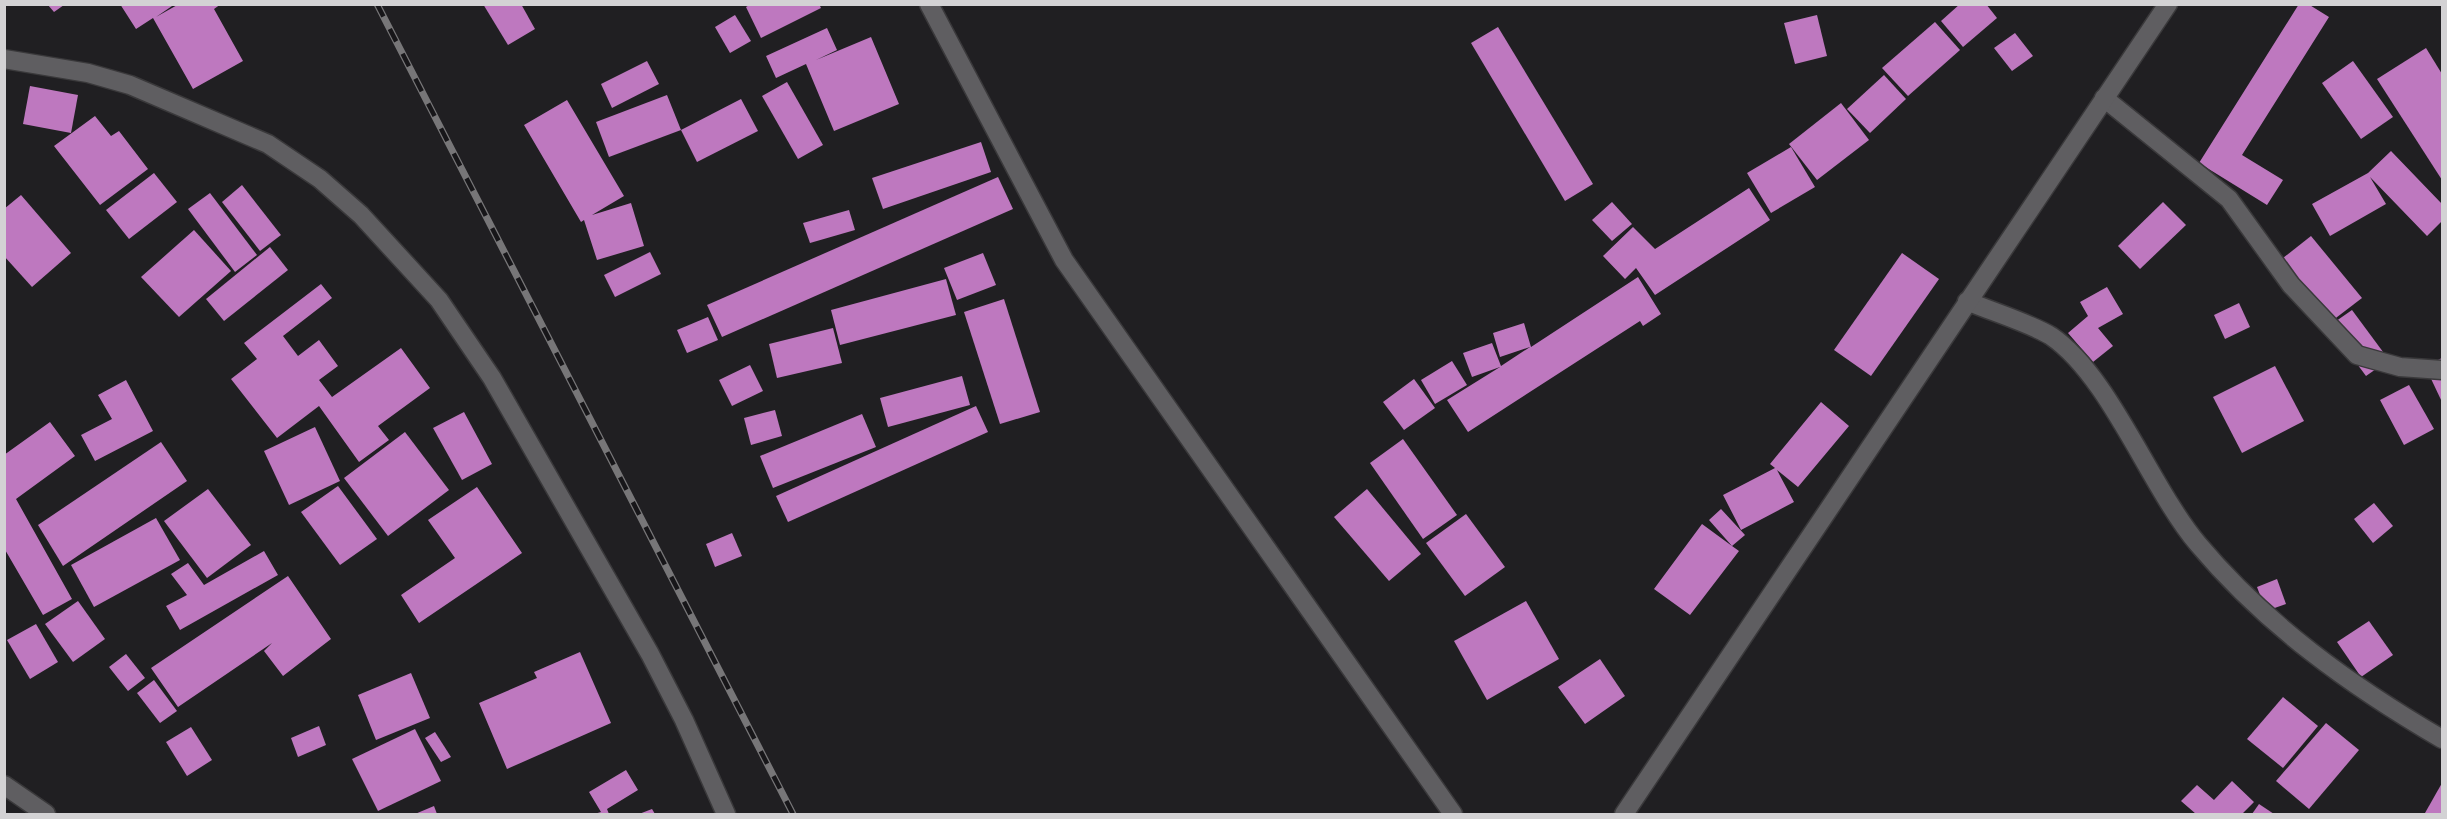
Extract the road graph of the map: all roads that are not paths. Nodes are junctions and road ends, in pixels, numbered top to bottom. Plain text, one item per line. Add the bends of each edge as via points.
1 (929, 4) edge
2 (2168, 4) edge
3 (4, 59) edge
4 (2104, 98) junction
5 (1967, 301) junction
6 (2442, 370) edge
7 (2442, 739) edge
8 (4, 784) edge
9 (46, 814) edge
10 (726, 814) edge
11 (1453, 814) edge
12 (1624, 814) edge

1 - 11 street via 1064,260
2 - 4 street
3 - 10 street via 130,85 268,144 320,179 361,215 439,300 492,378 645,645
4 - 5 street
4 - 6 street via 2229,199 2291,285 2357,355 2400,368
5 - 7 street via 2051,336 2085,369 2162,494 2198,544 2258,607 2318,659
5 - 12 street
8 - 9 street

